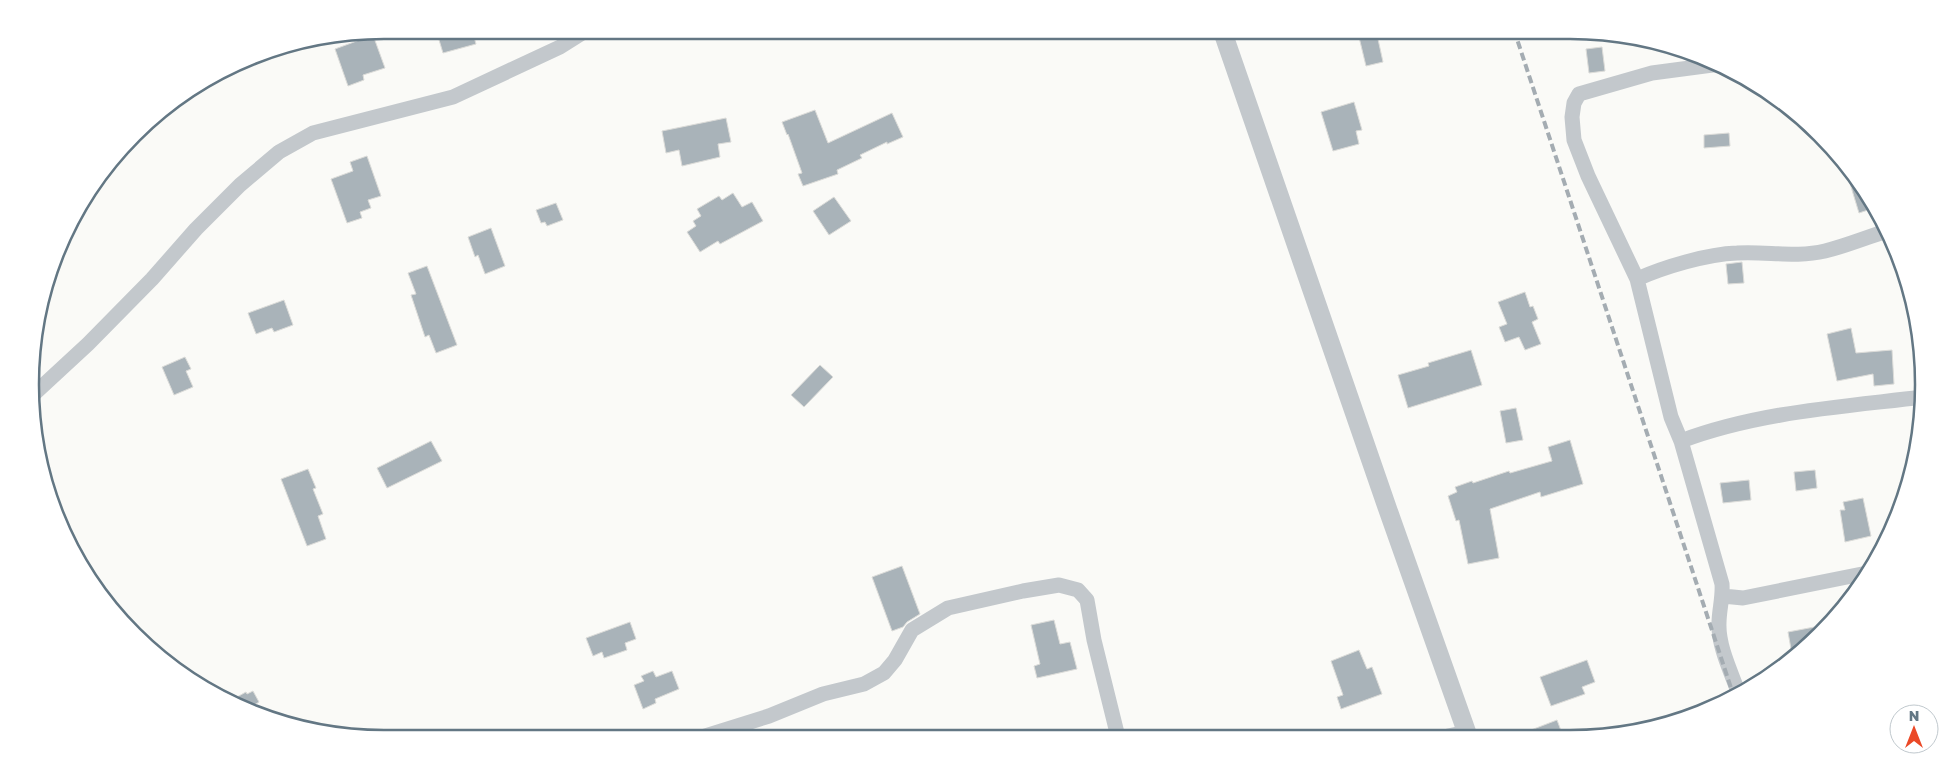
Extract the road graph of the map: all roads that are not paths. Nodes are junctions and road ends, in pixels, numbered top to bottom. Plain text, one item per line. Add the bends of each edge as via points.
1 (573, 39) edge
2 (1225, 39) edge
3 (1705, 66) edge
4 (1880, 233) edge
5 (1637, 278) junction
6 (39, 388) edge
7 (1915, 398) edge
8 (1681, 441) junction
9 (1858, 575) edge
10 (1723, 596) junction
11 (1737, 687) edge
12 (724, 730) edge
13 (1116, 730) edge
14 (1467, 730) edge

1 - 6 street via 454,97 313,133 279,152 240,185 88,344
2 - 14 street
3 - 5 street via 1643,76 1578,94 1574,103 1574,140
4 - 5 street via 1824,251 1776,255 1735,253 1689,262
5 - 8 street via 1671,417
7 - 8 street via 1761,417
8 - 10 street via 1717,562
9 - 10 street via 1743,598
10 - 11 street via 1719,633
12 - 13 street via 823,694 864,684 884,673 912,630 948,608 1058,585 1078,590 1087,600

